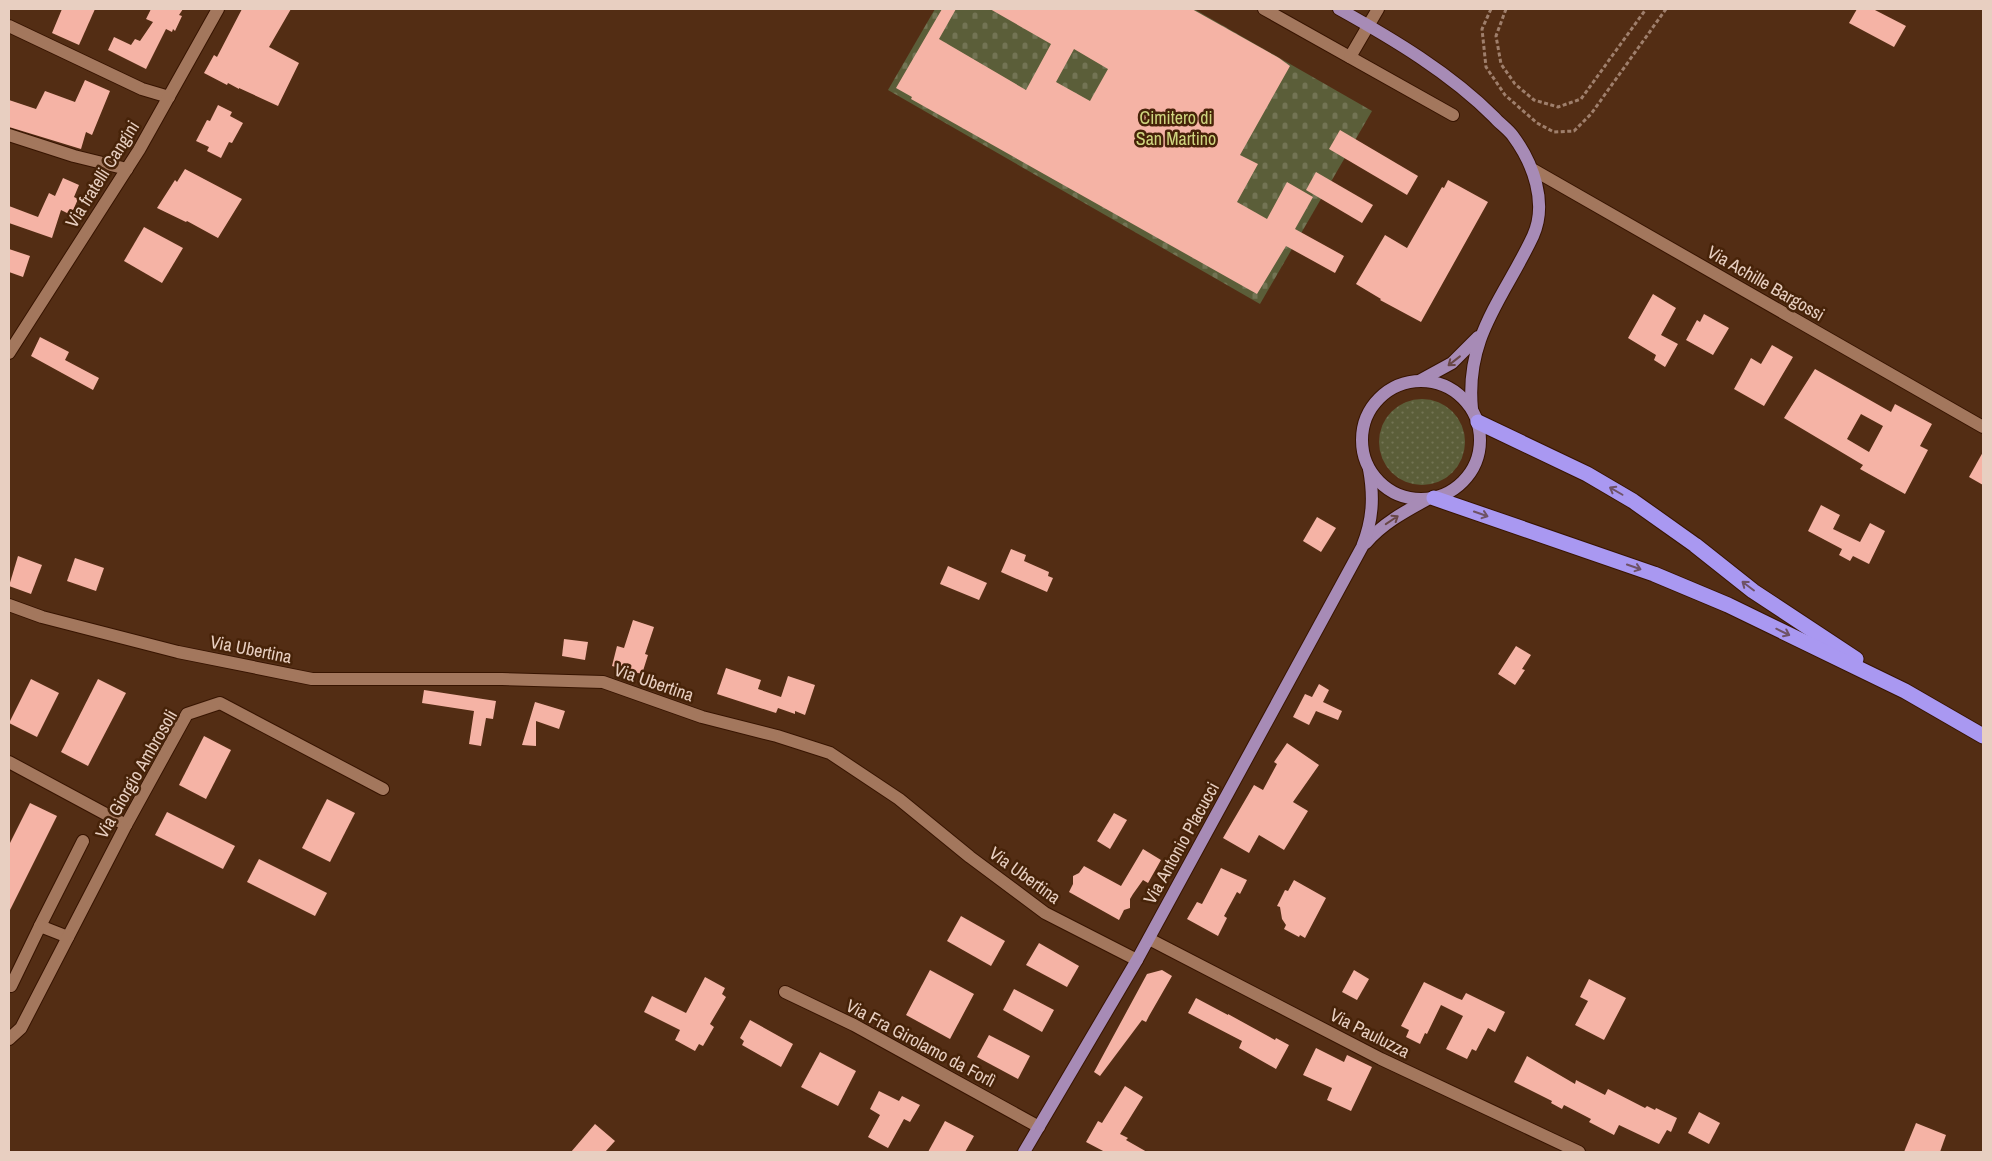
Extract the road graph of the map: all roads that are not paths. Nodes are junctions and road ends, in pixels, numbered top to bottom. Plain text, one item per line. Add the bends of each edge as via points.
1 (218, 9) edge
2 (1264, 9) edge
3 (1339, 9) edge
4 (1378, 9) edge
5 (1368, 25) junction
6 (9, 26) edge
7 (1350, 57) junction
8 (169, 97) junction
9 (1453, 115) dead end
10 (9, 135) edge
11 (127, 169) junction
12 (1532, 169) junction
13 (1482, 333) junction
14 (10, 351) edge
15 (1421, 380) junction
16 (1475, 415) junction
17 (1983, 427) edge
18 (1369, 469) junction
19 (1431, 499) junction
20 (1362, 547) junction
21 (9, 605) edge
22 (1905, 691) junction
23 (1983, 736) edge
24 (9, 762) edge
25 (383, 789) dead end
26 (126, 825) junction
27 (83, 841) dead end
28 (40, 926) junction
29 (68, 937) junction
30 (1149, 939) junction
31 (1137, 960) junction
32 (11, 986) dead end
33 (785, 992) dead end
34 (9, 1040) edge
35 (1039, 1127) junction
36 (1024, 1152) edge
37 (1579, 1152) edge

1 - 8 street, Via fratelli Cangini
2 - 7 street
3 - 5 main road, Via Antonio Placucci
4 - 5 street
5 - 7 street
5 - 12 main road, Via Antonio Placucci via 1475,99 1512,136
6 - 8 street via 142,89
7 - 9 street
8 - 11 street, Via fratelli Cangini
10 - 11 street
11 - 14 street, Via fratelli Cangini
12 - 13 main road, Via Antonio Placucci via 1538,213 1534,234
12 - 17 street, Via Achille Bargossi
13 -> 15 main road, Via Antonio Placucci via 1452,362
13 - 16 main road, Via Antonio Placucci via 1470,390
15 - 16 main road, Via Antonio Placucci via 1450,388 1463,397
15 - 18 main road, Via Antonio Placucci via 1401,384 1385,392 1372,405 1364,421 1361,439
16 - 19 main road, Via Antonio Placucci via 1481,442 1477,461 1468,478 1453,491
22 -> 16 highway via 1753,590 1633,501
18 - 19 main road, Via Antonio Placucci via 1377,480 1400,496
18 - 20 main road, Via Antonio Placucci via 1373,506
20 -> 19 main road, Via Antonio Placucci via 1382,527
19 -> 22 highway via 1654,574 1728,605
20 - 30 main road, Via Antonio Placucci
21 - 31 street, Via Ubertina via 42,617 178,652 312,679 603,682 702,716 777,736 830,753 900,799 1045,913
22 - 23 highway
24 - 26 street
25 - 26 street, Via Giorgio Ambrosoli via 220,703 187,714
26 - 29 street, Via Giorgio Ambrosoli
27 - 28 street
28 - 29 street
28 - 32 street
29 - 34 street, Via Giorgio Ambrosoli via 20,1028
30 - 31 main road, Via Antonio Placucci
30 - 37 street, Via Pauluzza via 1381,1060
31 - 35 main road, Via Antonio Placucci
33 - 35 street, Via Fra Girolamo da Forlì via 854,1025
35 - 36 main road, Via Antonio Placucci

